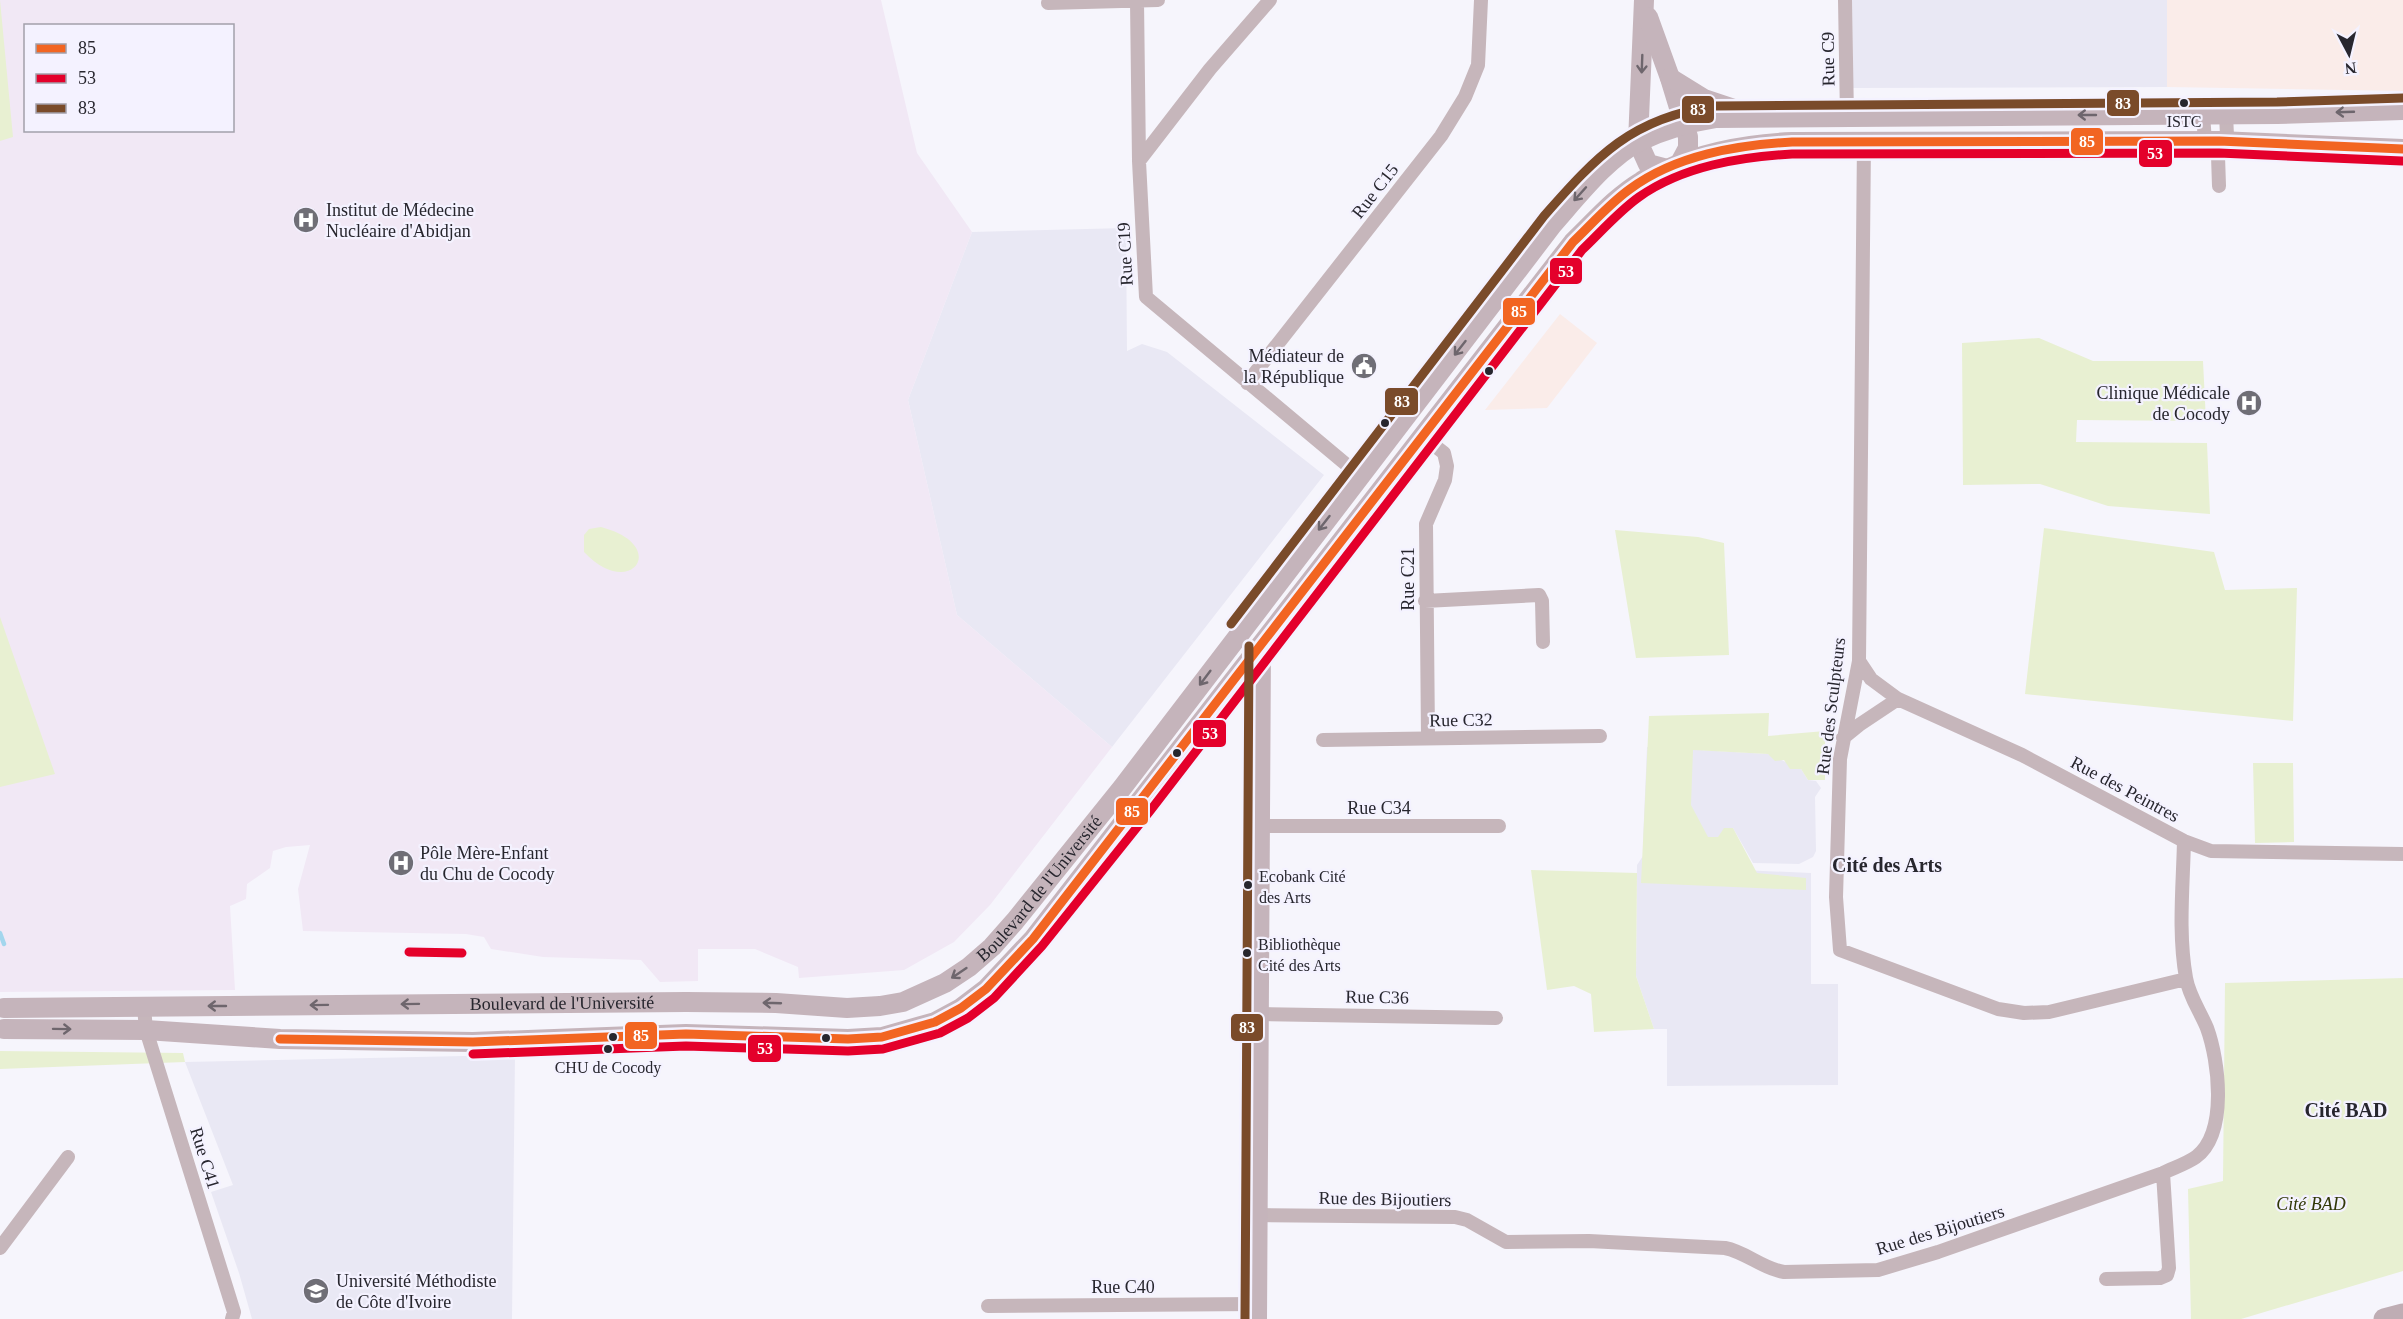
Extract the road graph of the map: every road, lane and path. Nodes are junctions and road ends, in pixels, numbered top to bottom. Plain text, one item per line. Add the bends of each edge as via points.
1 (1158, 0) edge
2 (1270, 0) edge
3 (1481, 0) edge
4 (1845, 0) edge
5 (1137, 1) edge
6 (1048, 3) dead end
7 (1644, 3) edge
8 (1670, 78) junction
9 (2403, 110) edge
10 (2203, 114) junction
11 (2226, 114) junction
12 (1757, 116) junction
13 (1847, 117) junction
14 (1683, 124) junction
15 (1863, 141) junction
16 (1638, 142) junction
17 (2216, 146) junction
18 (2403, 149) edge
19 (1139, 162) junction
20 (1674, 166) junction
21 (2219, 186) dead end
22 (1247, 383) junction
23 (1422, 436) junction
24 (1360, 476) junction
25 (1425, 601) junction
26 (1241, 631) junction
27 (1543, 642) dead end
28 (1261, 646) junction
29 (1859, 661) junction
30 (1898, 699) junction
31 (1600, 736) dead end
32 (1428, 738) junction
33 (1843, 738) junction
34 (1323, 740) dead end
35 (1260, 826) junction
36 (1499, 826) dead end
37 (2184, 841) junction
38 (2403, 854) edge
39 (2186, 979) junction
40 (686, 1002) junction
41 (144, 1007) junction
42 (1258, 1014) junction
43 (1496, 1018) dead end
44 (146, 1030) junction
45 (687, 1034) junction
46 (68, 1157) dead end
47 (2163, 1173) junction
48 (1257, 1215) junction
49 (0, 1248) edge
50 (2106, 1280) dead end
51 (988, 1306) dead end
52 (1257, 1312) edge
53 (2403, 1314) edge
54 (232, 1319) edge
55 (2384, 1319) edge

1 - 5 street
2 - 19 street via 1210,69
3 - 22 street, Rue C15 via 1478,65 1466,97 1440,136
4 - 13 street, Rue C9
5 - 6 street
5 - 19 street, Rue C19
7 - 8 street
7 -> 16 street
8 - 12 street via 1712,102
8 - 14 street
9 -> 11 street, Boulevard de l'Université
10 - 11 street, Boulevard de l'Université
10 -> 13 street, Boulevard de l'Université
10 - 17 street
11 - 17 street
12 - 13 street, Boulevard de l'Université
12 - 14 street, Boulevard de l'Université
14 - 16 street, Boulevard de l'Université
14 - 20 street via 1689,142
15 - 17 street, Boulevard de l'Université
15 - 20 street, Boulevard de l'Université via 1764,143 1720,150
15 - 29 street, Rue des Sculpteurs
16 - 20 street via 1648,164
16 -> 24 street, Boulevard de l'Université via 1587,186 1553,224
17 - 18 street, Boulevard de l'Université
17 - 21 street
19 - 22 street, Rue C19 via 1146,297
20 - 23 street, Boulevard de l'Université via 1621,195 1573,242
22 - 24 street, Rue C19
23 - 25 street, Rue C21 via 1444,453 1447,466 1426,524
23 - 28 street, Boulevard de l'Université
24 -> 26 street, Boulevard de l'Université
25 - 27 street via 1539,595
25 - 32 street, Rue C21
26 - 28 street
26 -> 40 street, Boulevard de l'Université via 1015,921 969,967 903,1002 880,1006
28 - 35 street
28 - 45 street, Boulevard de l'Université via 1033,939 986,989 961,1008 935,1022 882,1037
29 - 30 street, Rue des Peintres via 1871,679
29 - 33 street, Rue des Sculpteurs
30 - 33 street
30 - 37 street, Rue des Peintres via 2022,755
31 - 32 street, Rue C32
32 - 34 street, Rue C32
33 - 39 street, Rue des Sculpteurs via 1836,897 1840,950 1998,1009 2024,1013 2049,1012
35 - 36 street, Rue C34
35 - 42 street
37 - 38 street, Rue des Peintres via 2211,851
37 - 39 street, Rue des Bijoutiers
39 - 47 street, Rue des Bijoutiers via 2214,1052 2217,1118 2212,1134 2196,1157
40 -> 41 street, Boulevard de l'Université
40 - 45 street
41 - 44 street, Rue C41
41 -> 44 street, Boulevard de l'Université via 11,1007 11,1029
42 - 43 street, Rue C36
42 - 48 street
44 - 45 street, Boulevard de l'Université via 280,1039 473,1042
44 - 54 street, Rue C41 via 234,1312
46 - 49 street
47 - 48 street, Rue des Bijoutiers via 1878,1270 1775,1271 1725,1248 1589,1240 1506,1242 1455,1217
47 - 50 street via 2167,1275
48 - 52 street
51 - 52 street, Rue C40
53 - 55 main road

